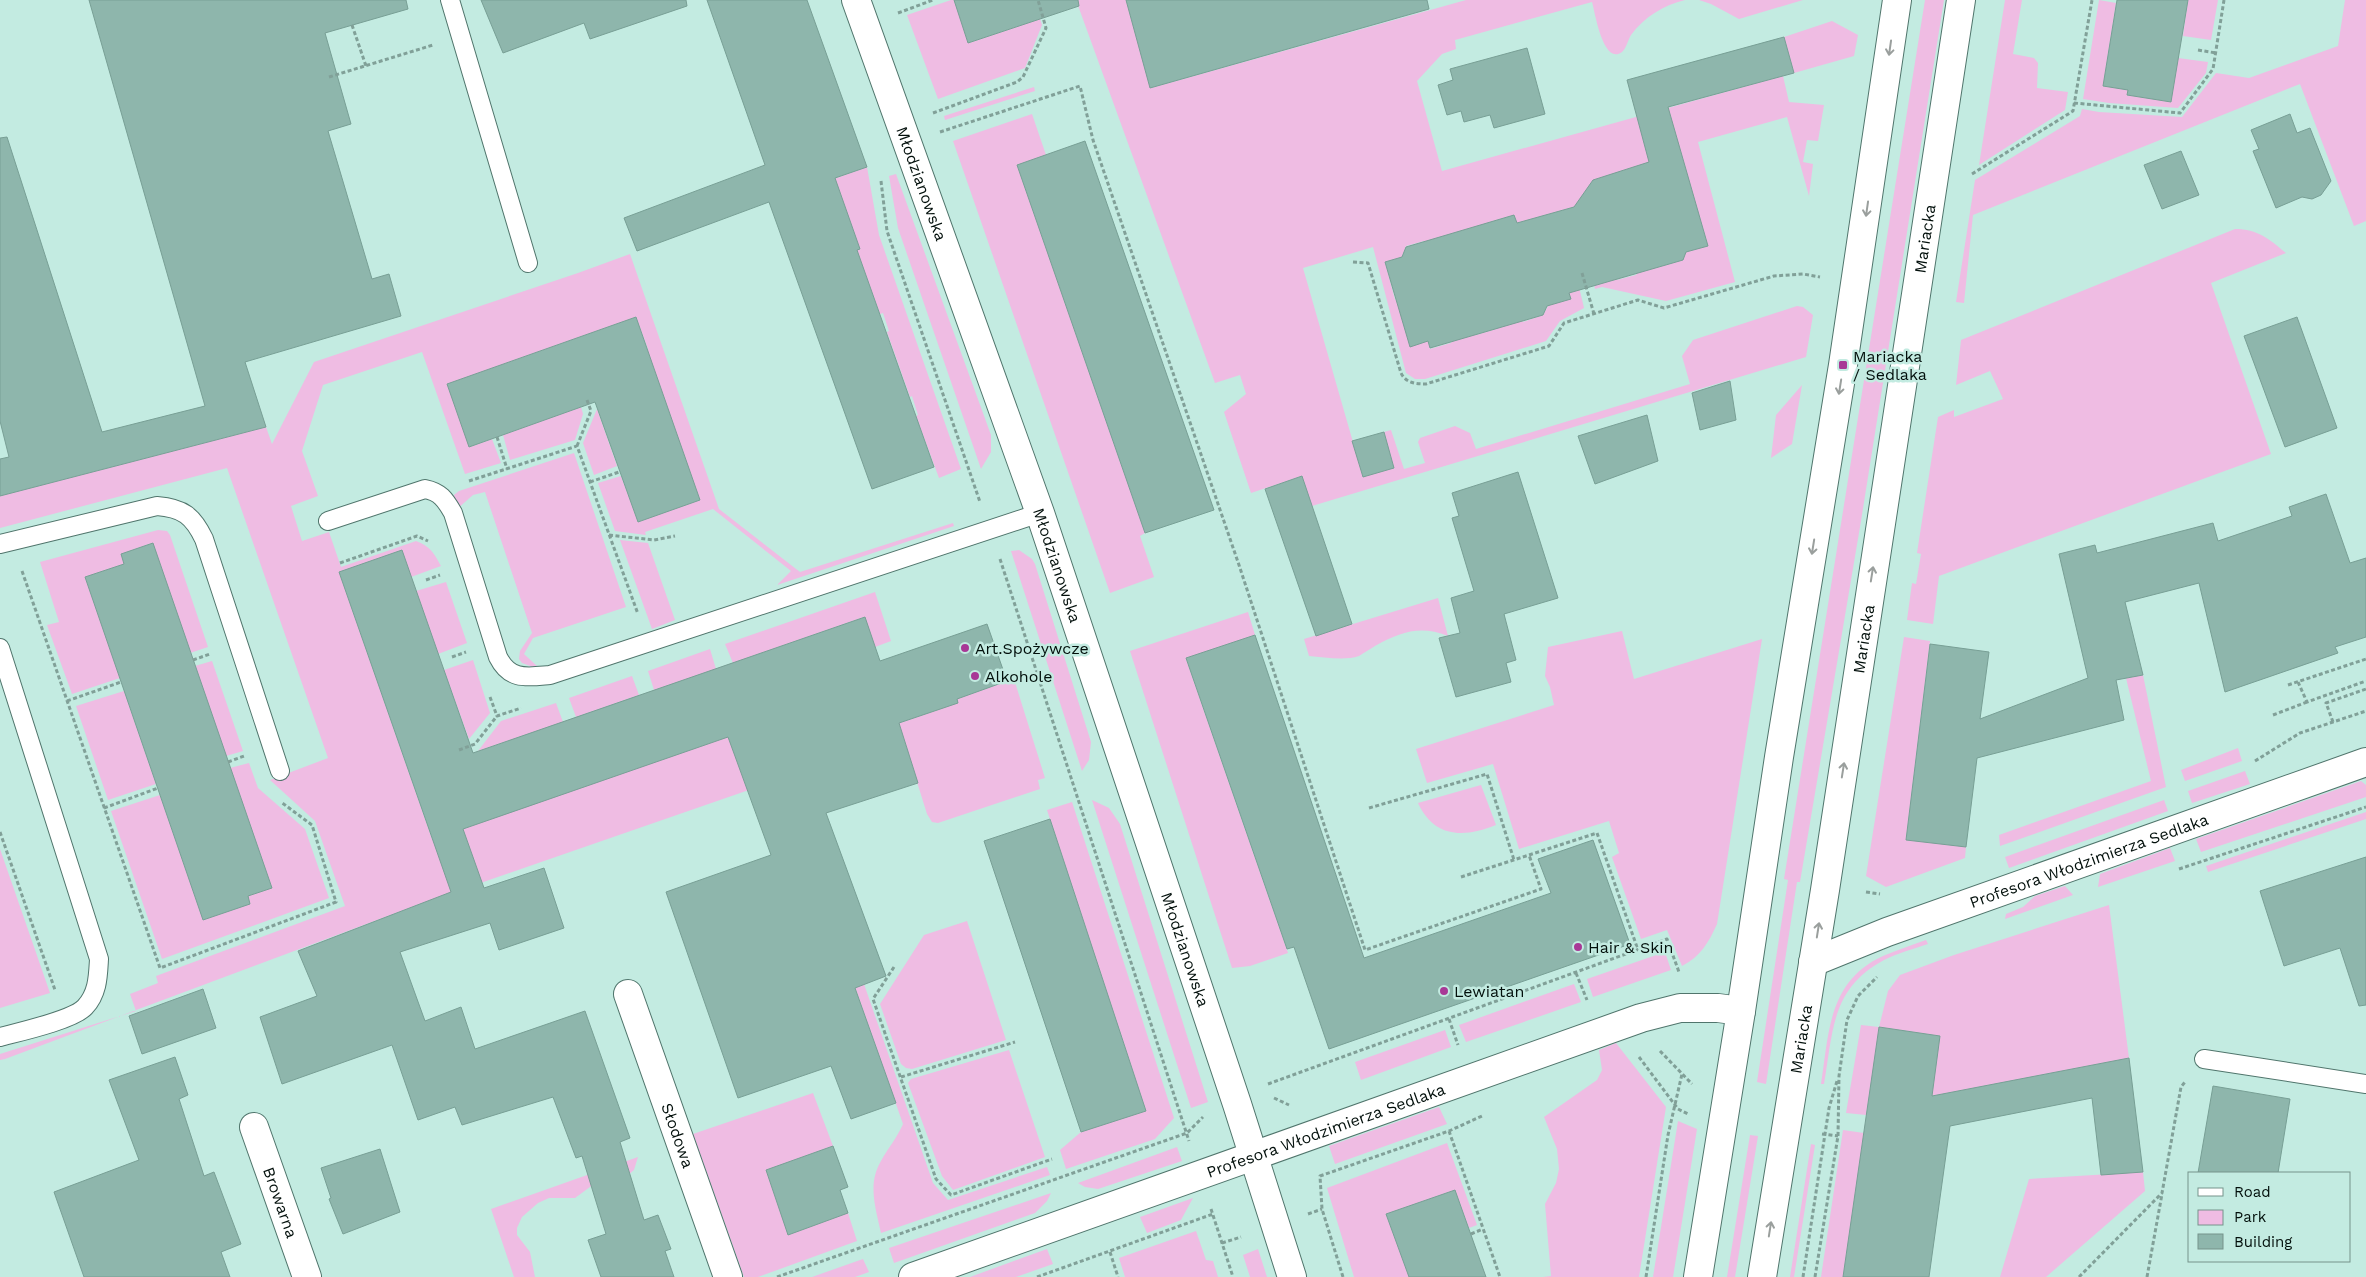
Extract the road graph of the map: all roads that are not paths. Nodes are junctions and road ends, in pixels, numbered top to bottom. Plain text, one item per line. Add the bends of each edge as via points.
1 (450, 0) edge
2 (856, 0) edge
3 (1897, 0) edge
4 (1961, 0) edge
5 (528, 263) dead end
6 (1040, 513) junction
7 (328, 520) dead end
8 (0, 544) edge
9 (0, 648) edge
10 (2366, 762) edge
11 (280, 771) dead end
12 (1813, 962) junction
13 (628, 994) dead end
14 (1741, 1011) junction
15 (0, 1037) edge
16 (2204, 1059) dead end
17 (2366, 1084) edge
18 (254, 1127) dead end
19 (1254, 1156) junction
20 (307, 1277) edge
21 (728, 1277) edge
22 (914, 1277) edge
23 (1292, 1277) edge
24 (1698, 1277) edge
25 (1762, 1277) edge

1 - 5 lane
2 - 6 street, Młodzianowska
3 -> 14 street
12 -> 4 street, Mariacka
6 - 7 lane via 550,674 521,676 503,668 453,513 437,492 424,489
6 - 19 street, Młodzianowska
8 - 11 lane via 157,506 174,507 188,515 204,539
9 - 15 lane via 98,958 97,983 85,1007 41,1026
10 - 12 street, Profesora Włodzimierza Sedlaka via 1887,932
25 -> 12 street, Mariacka
13 - 21 street, Słodowa
14 - 19 street, Profesora Włodzimierza Sedlaka via 1680,1008 1641,1018
14 - 24 street
16 - 17 lane
18 - 20 street, Browarna
19 - 22 street, Profesora Włodzimierza Sedlaka
19 - 23 street, Młodzianowska

